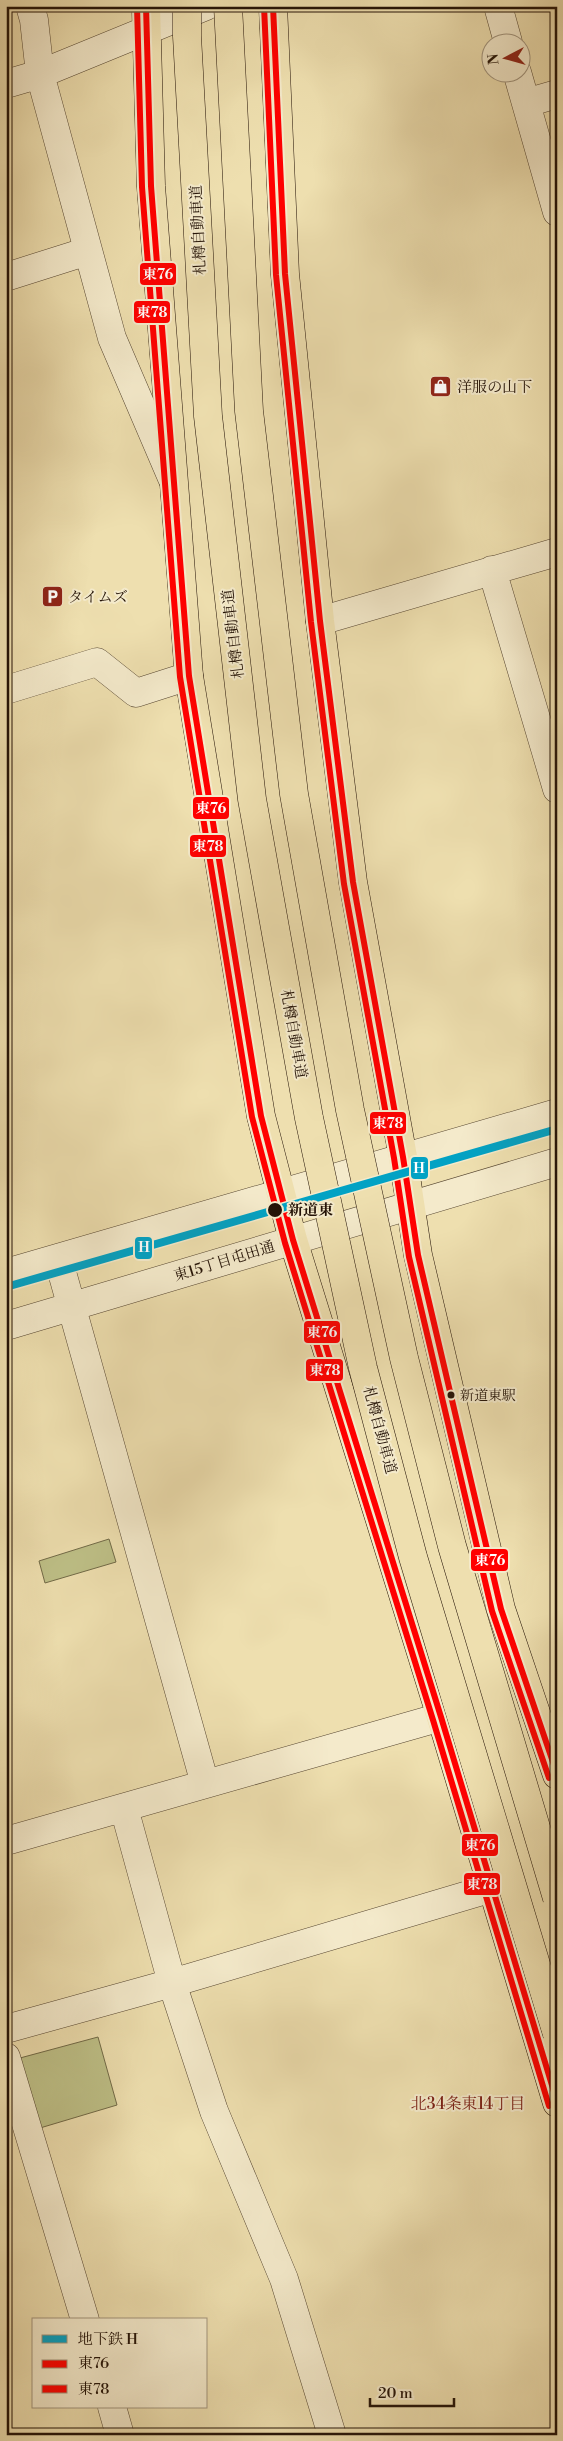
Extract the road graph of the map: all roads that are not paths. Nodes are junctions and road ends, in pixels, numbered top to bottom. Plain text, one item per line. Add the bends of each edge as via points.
1 (30, 6) edge
2 (187, 6) edge
3 (206, 6) edge
4 (228, 6) edge
5 (273, 6) edge
6 (498, 6) edge
7 (147, 18) edge
8 (505, 32) edge
9 (40, 74) junction
10 (520, 82) edge
11 (6, 84) edge
12 (557, 94) edge
13 (526, 103) junction
14 (557, 212) edge
15 (88, 252) junction
16 (6, 277) edge
17 (173, 480) junction
18 (557, 552) edge
19 (492, 570) junction
20 (320, 621) junction
21 (189, 676) junction
22 (6, 690) edge
23 (557, 789) edge
24 (557, 1113) edge
25 (403, 1157) junction
26 (557, 1162) edge
27 (280, 1193) junction
28 (410, 1206) junction
29 (293, 1240) junction
30 (58, 1258) junction
31 (6, 1273) edge
32 (71, 1307) junction
33 (6, 1326) edge
34 (441, 1717) junction
35 (549, 1727) edge
36 (557, 1775) edge
37 (205, 1784) junction
38 (124, 1808) junction
39 (6, 1841) edge
40 (492, 1888) junction
41 (557, 1898) edge
42 (172, 1983) junction
43 (6, 2029) edge
44 (557, 2034) edge
45 (6, 2057) edge
46 (557, 2102) edge
47 (84, 2318) edge
48 (112, 2408) edge
49 (120, 2435) edge
50 (332, 2435) edge

1 - 9 street
2 - 44 highway, 札樽自動車道, bridge via 208,416 252,799 309,1118 363,1368 413,1557
3 - 7 street
4 - 41 highway, bridge via 249,411 296,804 350,1110 404,1358 452,1546
5 - 20 highway via 285,274
6 - 8 street
7 - 9 street
7 - 17 highway via 151,186
9 - 11 street
9 - 15 street
10 - 13 street
12 - 13 street
13 - 14 street
15 - 16 street
15 - 17 street via 112,338
17 - 21 highway
18 - 19 street
19 - 20 street
19 - 23 street
20 - 25 highway via 354,882
21 - 22 street via 136,693 97,662
21 - 27 highway via 261,1116
24 - 25 street
25 - 27 street
25 - 28 highway
26 - 28 street, 東15丁目屯田通
27 - 29 highway
27 - 30 street
28 - 29 street, 東15丁目屯田通
28 - 35 highway via 418,1255 501,1609
29 - 32 street, 東15丁目屯田通
29 - 34 highway
30 - 31 street
30 - 32 street
32 - 33 street, 東15丁目屯田通
32 - 37 street
34 - 37 street
34 - 40 highway
35 - 36 highway
37 - 38 street
38 - 39 street
38 - 42 street
40 - 42 street
40 - 46 highway
42 - 43 street
42 - 50 street via 214,2111 284,2279
45 - 47 street
48 - 49 street

